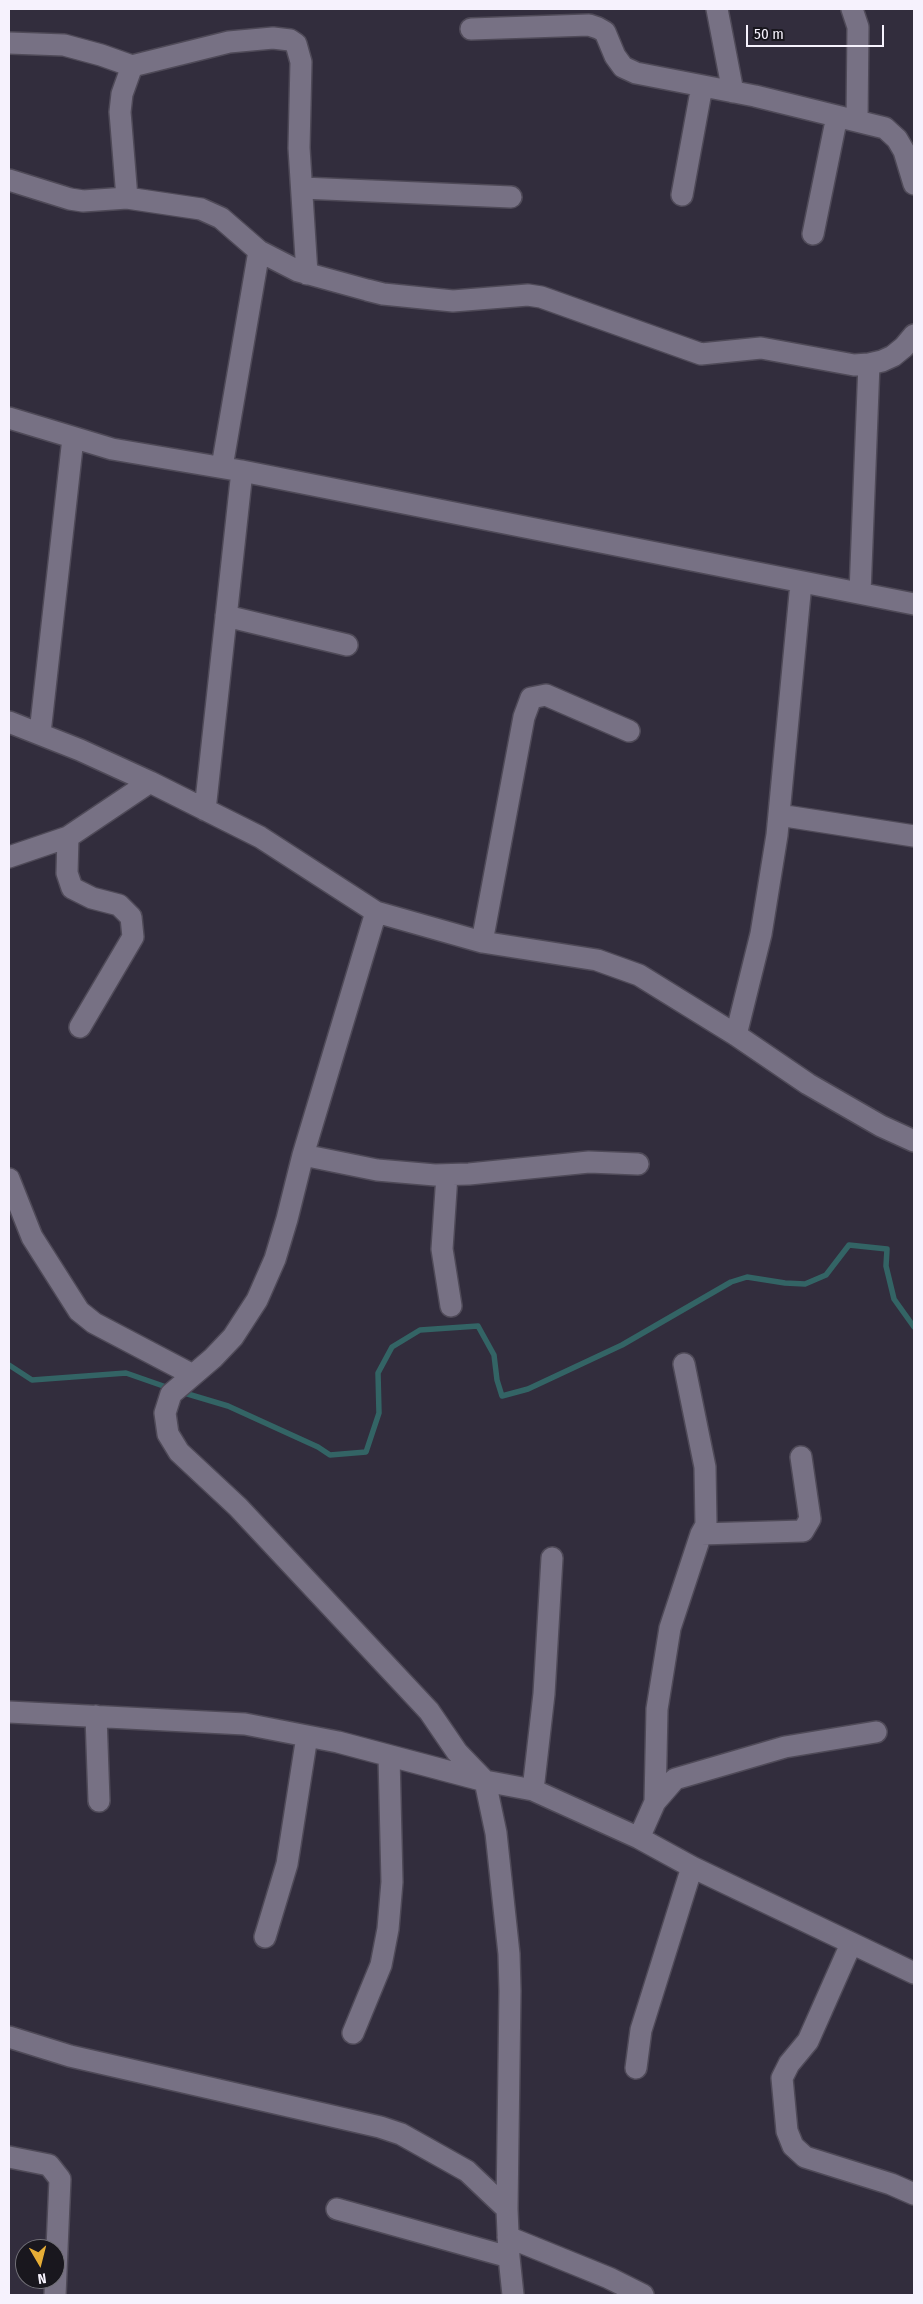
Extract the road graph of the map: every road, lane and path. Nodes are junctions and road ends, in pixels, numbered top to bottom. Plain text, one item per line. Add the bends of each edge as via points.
1 (717, 9) edge
2 (852, 9) edge
3 (471, 30) dead end
4 (9, 43) edge
5 (132, 66) junction
6 (702, 86) junction
7 (733, 92) junction
8 (837, 116) junction
9 (857, 121) junction
10 (9, 180) edge
11 (914, 184) edge
12 (302, 188) junction
13 (682, 195) dead end
14 (127, 198) junction
15 (511, 198) dead end
16 (813, 234) dead end
17 (259, 251) junction
18 (307, 274) junction
19 (914, 335) edge
20 (869, 364) junction
21 (9, 418) edge
22 (72, 438) junction
23 (232, 469) junction
24 (801, 583) junction
25 (860, 593) junction
26 (914, 604) edge
27 (226, 616) junction
28 (347, 645) dead end
29 (9, 722) edge
30 (629, 731) dead end
31 (40, 734) junction
32 (150, 782) junction
33 (205, 810) junction
34 (779, 815) junction
35 (914, 836) edge
36 (68, 837) junction
37 (9, 857) edge
38 (376, 912) junction
39 (482, 942) junction
40 (80, 1027) dead end
41 (736, 1035) junction
42 (914, 1140) edge
43 (303, 1154) junction
44 (638, 1164) dead end
45 (447, 1175) junction
46 (9, 1179) edge
47 (451, 1306) dead end
48 (684, 1364) dead end
49 (193, 1375) junction
50 (801, 1457) dead end
51 (701, 1534) junction
52 (552, 1558) dead end
53 (9, 1712) edge
54 (96, 1716) junction
55 (876, 1732) dead end
56 (307, 1736) junction
57 (389, 1756) junction
58 (485, 1781) junction
59 (533, 1790) junction
60 (99, 1801) dead end
61 (655, 1802) junction
62 (639, 1838) junction
63 (692, 1867) junction
64 (265, 1937) dead end
65 (851, 1944) junction
66 (914, 1973) edge
67 (353, 2033) dead end
68 (9, 2037) edge
69 (636, 2068) dead end
70 (9, 2157) edge
71 (914, 2194) edge
72 (337, 2209) dead end
73 (508, 2209) junction
74 (508, 2247) junction
75 (55, 2295) edge
76 (513, 2295) edge
77 (643, 2295) edge

1 - 7 street
2 - 9 street via 858,27
3 - 6 street via 589,26 604,32 623,67 636,73
4 - 5 street via 64,45
5 - 12 street via 229,42 273,38 296,44 301,62 299,148
5 - 14 street via 122,94 120,112
6 - 7 street
6 - 13 street
7 - 8 street
8 - 9 street
8 - 16 street
9 - 11 street via 892,133 904,151
10 - 14 street via 76,200
12 - 15 street
12 - 18 street
14 - 17 street via 161,201 206,211 221,218
17 - 18 street
17 - 23 street
18 - 20 street via 383,294 453,301 528,295 541,297 701,354 761,348 854,365
19 - 20 street via 893,356
20 - 25 street
21 - 22 street
22 - 23 street
22 - 31 street
23 - 24 street
23 - 27 street
24 - 25 street
24 - 34 street
25 - 26 street
27 - 28 street
27 - 33 street
29 - 31 street
30 - 39 street via 546,696 532,698 524,718
31 - 32 street
32 - 33 street
32 - 36 street
33 - 38 street via 260,837
34 - 35 street
34 - 41 street via 761,934
36 - 37 street
36 - 40 street via 67,873 72,888 119,906 132,917 133,937
38 - 39 street
38 - 43 street
39 - 41 street via 620,967 639,975
41 - 42 street via 840,1104
43 - 45 street via 376,1170
43 - 49 street via 275,1259 257,1300 233,1337
44 - 45 street via 589,1162
45 - 47 street via 442,1249
46 - 49 street via 32,1237 80,1311 94,1324
48 - 51 street via 705,1467 706,1525
49 - 58 street via 170,1394 165,1413 168,1434 179,1452 238,1507 416,1697 457,1752
50 - 51 street via 810,1519 803,1532
51 - 61 street via 671,1623 656,1709
52 - 59 street via 544,1694
53 - 54 street
54 - 56 street via 246,1724
54 - 60 street
55 - 61 street via 785,1747 688,1774 675,1779
56 - 57 street
56 - 64 street via 287,1864
57 - 58 street
57 - 67 street via 392,1882 388,1929 381,1965
58 - 59 street
58 - 73 street via 496,1833 510,1991
59 - 62 street
61 - 62 street
62 - 63 street
63 - 65 street
63 - 69 street via 641,2030
65 - 66 street
65 - 71 street via 808,2041 782,2078 787,2131 793,2146 805,2158
68 - 73 street via 70,2056 401,2134 466,2171
70 - 75 street via 49,2164 60,2179
72 - 74 street
73 - 74 street
74 - 76 street
74 - 77 street via 609,2278

